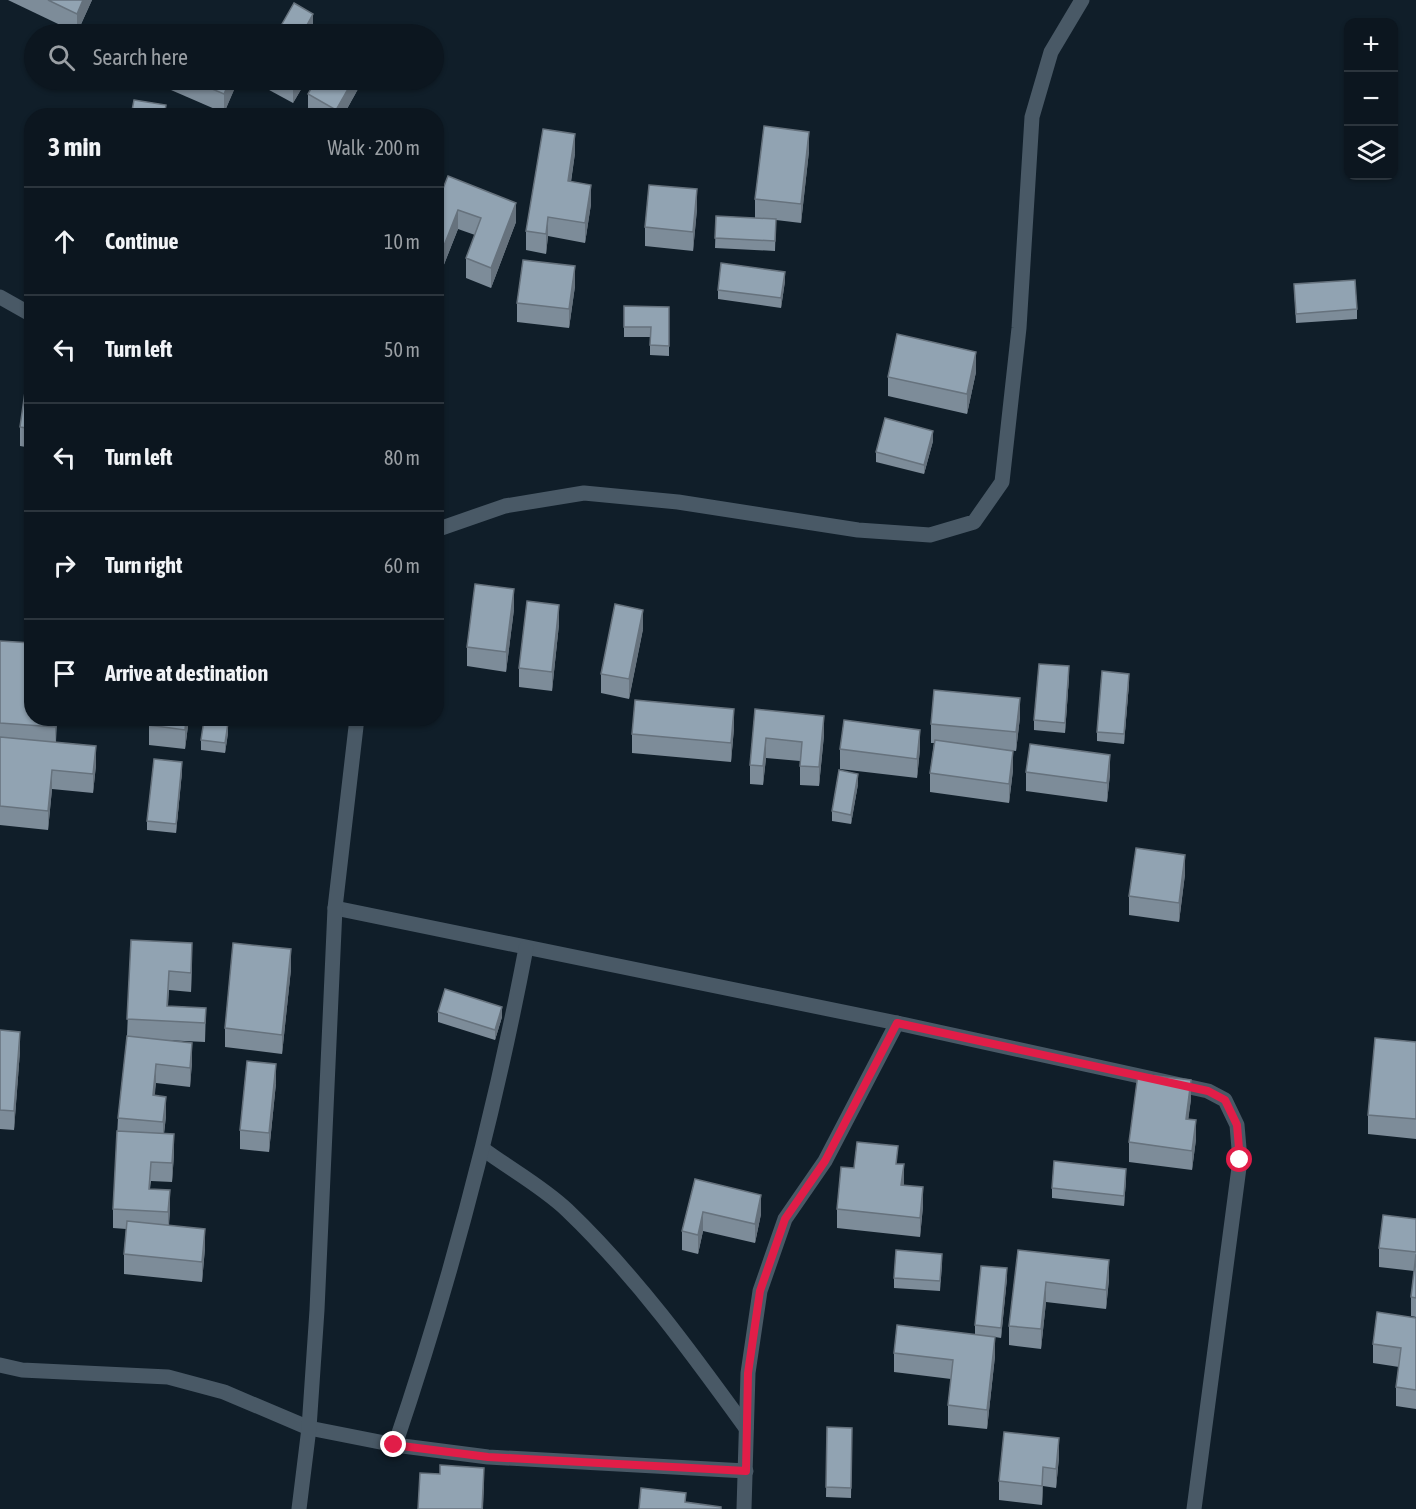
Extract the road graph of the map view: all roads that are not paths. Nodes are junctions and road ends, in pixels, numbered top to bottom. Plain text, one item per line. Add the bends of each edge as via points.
1 (1082, 0) edge
2 (0, 297) edge
3 (24, 310) edge
4 (444, 525) edge
5 (356, 726) edge
6 (334, 908) junction
7 (526, 948) junction
8 (897, 1023) junction
9 (483, 1149) junction
10 (0, 1365) edge
11 (309, 1428) junction
12 (746, 1428) junction
13 (394, 1445) junction
14 (746, 1471) junction
15 (299, 1509) edge
16 (744, 1509) edge
17 (1194, 1509) edge

1 - 4 street via 1051,52 1032,117 1019,328 1004,470 1002,482 974,522 930,535 858,530 678,502 584,493 504,506
2 - 3 street
5 - 6 street
6 - 7 street
6 - 11 street
7 - 8 street
7 - 9 street
8 - 12 street via 825,1161 785,1219 760,1291 748,1373
8 - 17 street via 1208,1091 1225,1100 1237,1125 1240,1160
9 - 12 street via 566,1209 630,1276 685,1343
9 - 13 street via 421,1368
10 - 11 street via 22,1370 168,1377 224,1392
11 - 13 street
11 - 15 street
12 - 14 street
13 - 14 street via 488,1457
14 - 16 street

